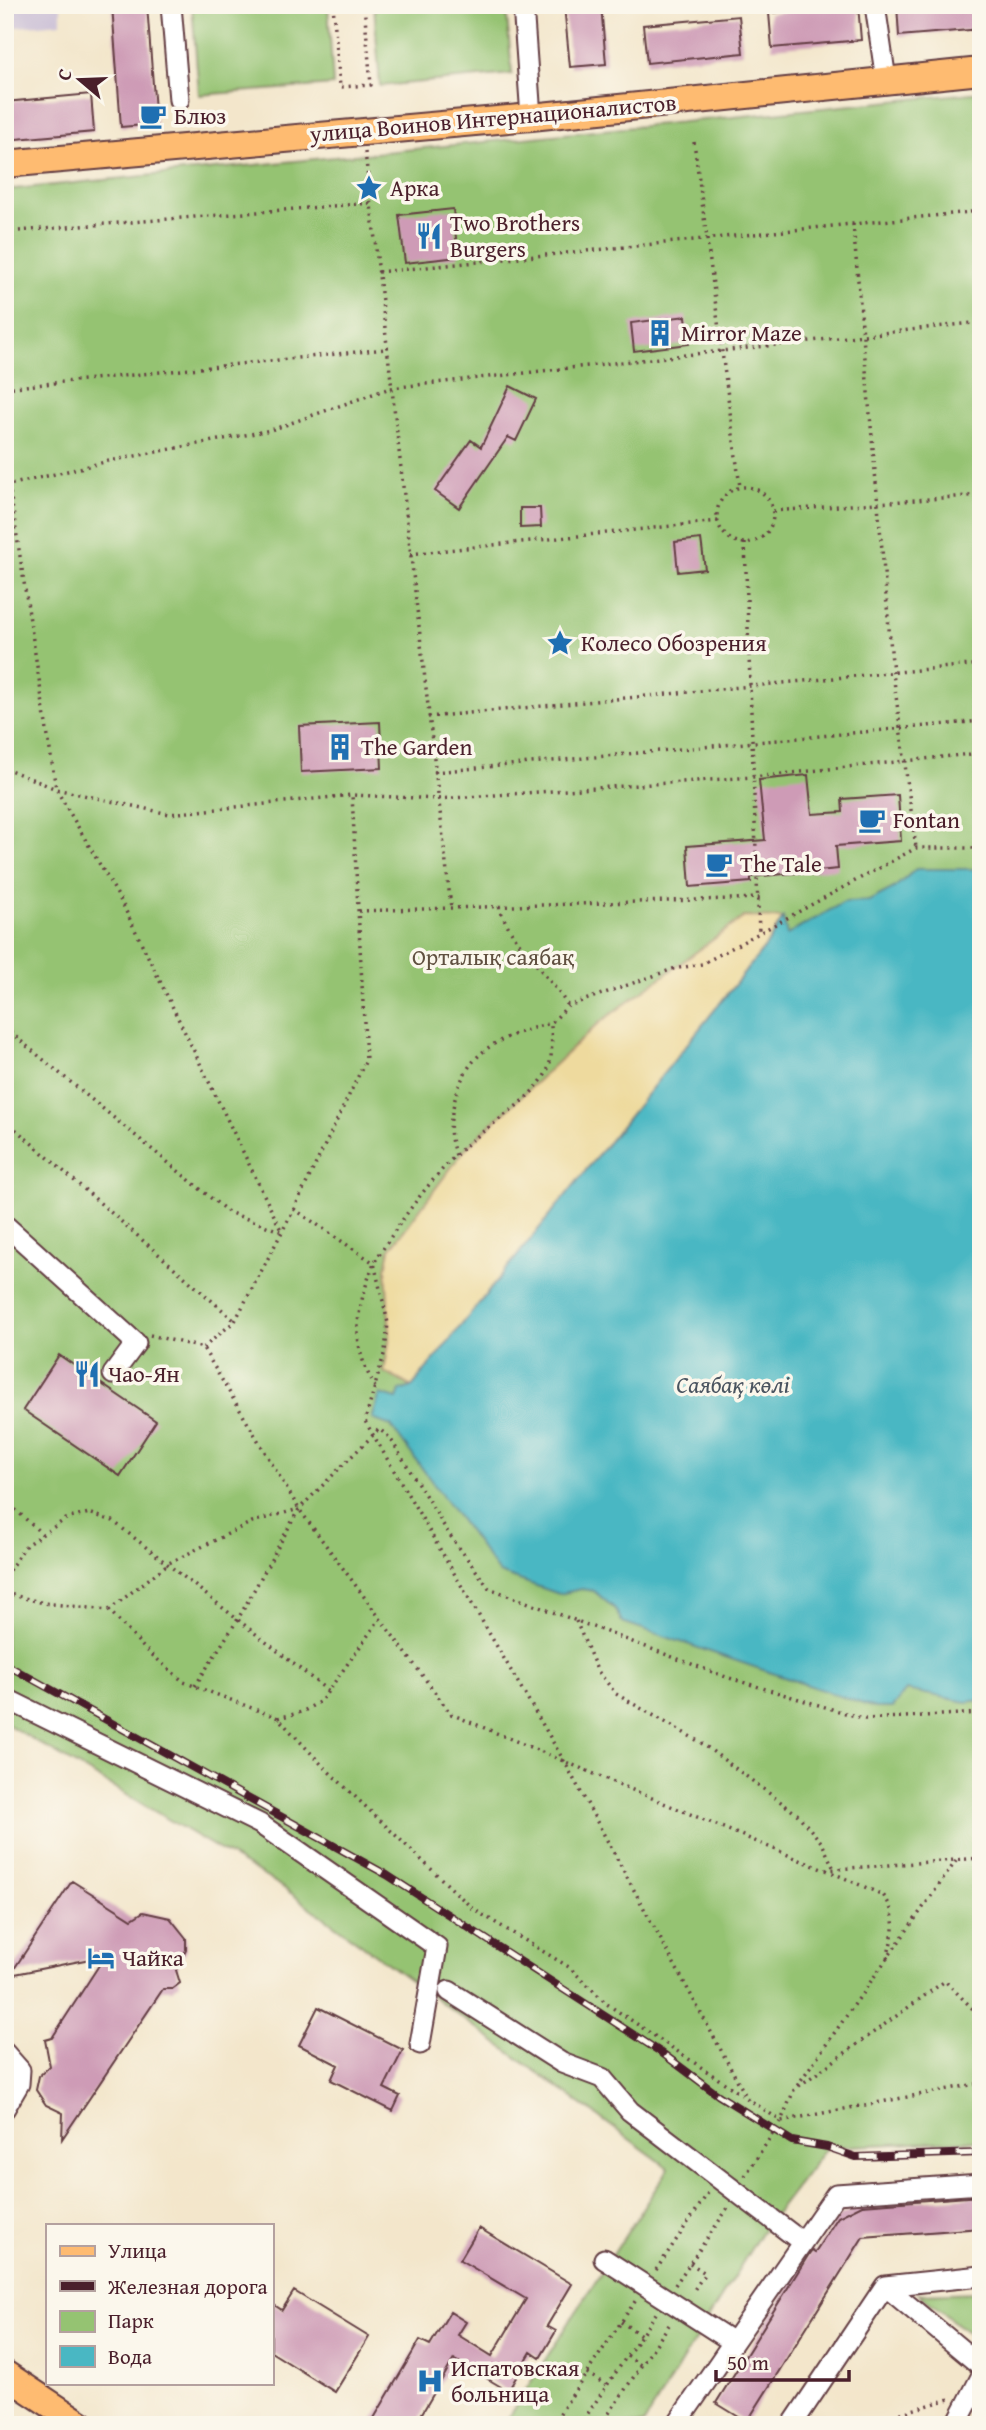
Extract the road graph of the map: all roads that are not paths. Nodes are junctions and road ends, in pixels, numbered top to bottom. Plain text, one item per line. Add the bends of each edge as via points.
1 (171, 5) edge
2 (523, 5) edge
3 (875, 5) edge
4 (981, 71) edge
5 (886, 80) junction
6 (179, 100) dead end
7 (531, 117) junction
8 (5, 164) edge
9 (5, 1225) edge
10 (113, 1374) dead end
11 (5, 1698) edge
12 (449, 1991) dead end
13 (420, 2044) dead end
14 (5, 2053) edge
15 (5, 2108) edge
16 (981, 2184) edge
17 (803, 2242) junction
18 (604, 2259) dead end
19 (981, 2276) edge
20 (885, 2286) junction
21 (733, 2342) junction
22 (981, 2366) edge
23 (5, 2374) edge
24 (976, 2385) edge
25 (82, 2425) edge
26 (676, 2425) edge
27 (792, 2425) edge
28 (956, 2425) edge

1 - 6 street
2 - 7 street
3 - 5 street
4 - 5 main road, улица Воинов Интернационалистов
5 - 7 main road, улица Воинов Интернационалистов
7 - 8 main road, улица Воинов Интернационалистов
9 - 10 street via 136,1343
11 - 13 street via 260,1824 437,1947
12 - 17 street via 562,2063 602,2078 630,2111
14 - 15 street via 20,2070 19,2084
16 - 17 street via 836,2194
17 - 21 street
18 - 21 street
19 - 20 street
20 - 22 street
20 - 27 street
21 - 26 street
23 - 25 main road
24 - 28 street

